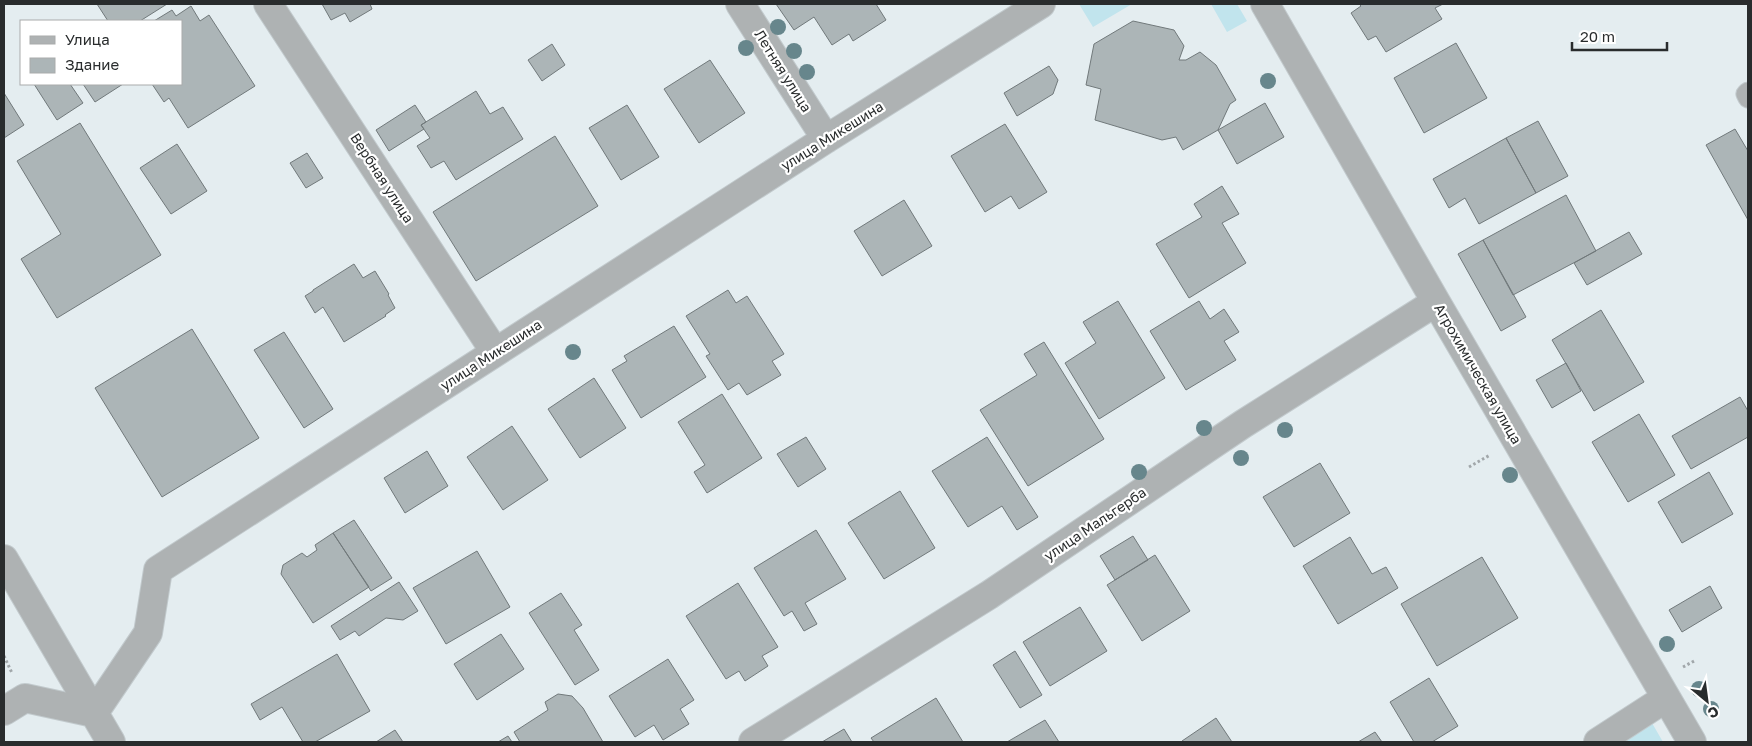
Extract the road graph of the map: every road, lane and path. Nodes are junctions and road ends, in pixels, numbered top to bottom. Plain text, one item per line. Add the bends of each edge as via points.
1 (268, 4) edge
2 (740, 4) edge
3 (1041, 4) edge
4 (1265, 4) edge
5 (1748, 92) edge
6 (1748, 98) edge
7 (826, 139) junction
8 (1436, 302) junction
9 (495, 352) junction
10 (1492, 454) dead end
11 (1469, 467) dead end
12 (4, 559) edge
13 (1666, 698) junction
14 (4, 711) edge
15 (94, 713) junction
16 (111, 742) edge
17 (753, 742) edge
18 (1598, 742) edge
19 (1692, 742) edge

1 - 9 street, Вербная улица
2 - 7 street, Летняя улица
3 - 7 street, улица Микешина
4 - 8 street, Агрохимическая улица
5 - 6 lane
7 - 9 street, улица Микешина
8 - 13 street, Агрохимическая улица
8 - 17 street, улица Мальгерба via 1243,424 989,595
9 - 15 street, улица Микешина via 158,570 148,633
10 - 11 path
12 - 15 street
13 - 18 street
13 - 19 street, Агрохимическая улица
14 - 15 street via 25,698
15 - 16 street

